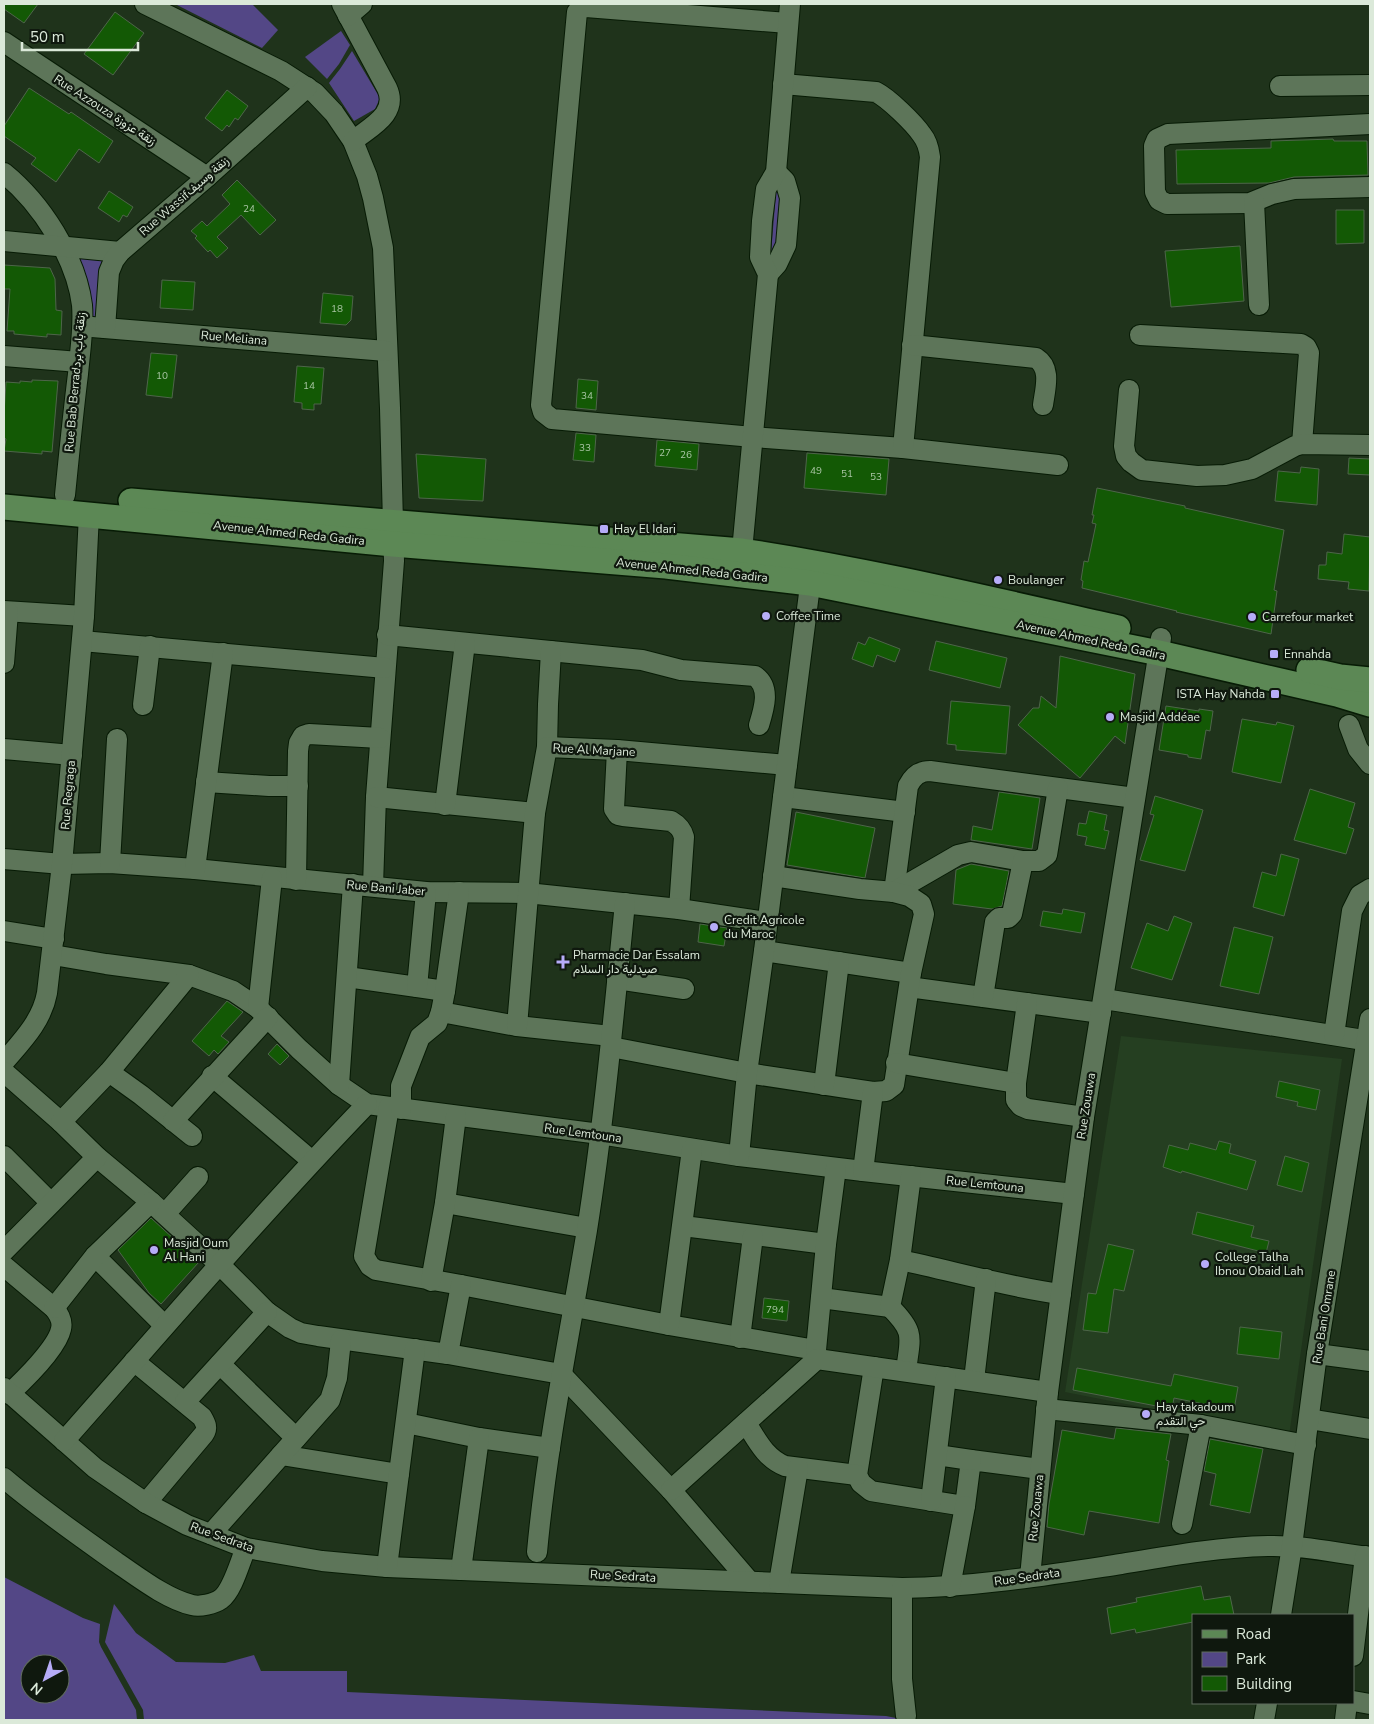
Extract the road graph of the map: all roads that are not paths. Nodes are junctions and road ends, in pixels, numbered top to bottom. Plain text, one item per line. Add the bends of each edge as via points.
1 (145, 4) edge
2 (583, 5) edge
3 (351, 8) edge
4 (789, 13) edge
5 (4, 42) edge
6 (783, 84) junction
7 (1370, 85) edge
8 (1280, 86) dead end
9 (307, 87) junction
10 (1370, 124) edge
11 (353, 141) junction
12 (4, 173) edge
13 (207, 177) junction
14 (1370, 187) edge
15 (1254, 202) junction
16 (4, 241) edge
17 (63, 246) junction
18 (120, 252) junction
19 (1259, 305) dead end
20 (83, 326) junction
21 (105, 328) junction
22 (1140, 335) dead end
23 (912, 345) junction
24 (386, 351) junction
25 (4, 356) edge
26 (79, 362) junction
27 (1129, 390) dead end
28 (1043, 406) dead end
29 (753, 437) junction
30 (1302, 444) junction
31 (1370, 445) edge
32 (903, 448) junction
33 (1058, 465) dead end
34 (4, 491) edge
35 (65, 496) junction
36 (4, 507) edge
37 (89, 514) junction
38 (393, 533) junction
39 (742, 552) junction
40 (812, 572) junction
41 (6, 611) edge
42 (84, 616) junction
43 (387, 635) junction
44 (82, 641) junction
45 (465, 643) junction
46 (150, 646) junction
47 (1160, 646) junction
48 (551, 651) junction
49 (223, 652) junction
50 (4, 663) edge
51 (385, 668) junction
52 (1370, 680) edge
53 (1370, 704) edge
54 (143, 705) dead end
55 (759, 725) dead end
56 (1349, 725) dead end
57 (380, 738) junction
58 (117, 739) dead end
59 (547, 747) junction
60 (4, 749) edge
61 (617, 750) junction
62 (72, 756) junction
63 (1370, 764) edge
64 (786, 765) junction
65 (206, 782) junction
66 (298, 786) junction
67 (1058, 788) junction
68 (376, 797) junction
69 (783, 797) junction
70 (1135, 798) junction
71 (445, 804) junction
72 (905, 812) junction
73 (535, 813) junction
74 (4, 859) edge
75 (1023, 861) junction
76 (110, 863) junction
77 (62, 864) junction
78 (195, 870) junction
79 (773, 876) junction
80 (272, 878) junction
81 (296, 880) junction
82 (353, 884) junction
83 (373, 886) junction
84 (1370, 889) edge
85 (426, 892) junction
86 (459, 892) junction
87 (894, 892) junction
88 (527, 893) junction
89 (625, 903) junction
90 (678, 909) junction
91 (767, 922) junction
92 (4, 931) edge
93 (53, 947) junction
94 (764, 951) junction
95 (839, 962) junction
96 (189, 975) junction
97 (347, 977) junction
98 (911, 978) junction
99 (617, 979) junction
100 (417, 987) junction
101 (684, 989) dead end
102 (446, 991) junction
103 (983, 997) junction
104 (1027, 1003) junction
105 (1102, 1006) junction
106 (263, 1012) junction
107 (440, 1012) junction
108 (1370, 1019) edge
109 (517, 1026) junction
110 (1334, 1035) junction
111 (1368, 1041) edge
112 (611, 1042) junction
113 (4, 1062) edge
114 (896, 1063) junction
115 (4, 1072) edge
116 (109, 1072) junction
117 (747, 1073) junction
118 (212, 1076) junction
119 (1016, 1082) junction
120 (339, 1085) junction
121 (824, 1085) junction
122 (873, 1092) junction
123 (367, 1104) junction
124 (395, 1108) junction
125 (456, 1116) junction
126 (1084, 1117) junction
127 (173, 1121) junction
128 (61, 1122) junction
129 (1362, 1124) edge
130 (600, 1134) junction
131 (192, 1136) dead end
132 (692, 1149) junction
133 (739, 1156) junction
134 (97, 1157) junction
135 (312, 1161) junction
136 (7, 1166) edge
137 (836, 1168) junction
138 (862, 1171) junction
139 (911, 1176) junction
140 (198, 1177) dead end
141 (1074, 1194) junction
142 (51, 1203) junction
143 (444, 1203) junction
144 (158, 1208) junction
145 (683, 1226) junction
146 (587, 1228) junction
147 (753, 1236) junction
148 (826, 1244) junction
149 (4, 1251) edge
150 (95, 1256) junction
151 (900, 1260) junction
152 (220, 1265) junction
153 (4, 1266) edge
154 (986, 1279) junction
155 (431, 1281) junction
156 (461, 1285) junction
157 (1061, 1294) junction
158 (821, 1298) junction
159 (574, 1306) junction
160 (54, 1308) junction
161 (890, 1308) junction
162 (267, 1312) junction
163 (164, 1325) junction
164 (669, 1325) junction
165 (740, 1338) junction
166 (340, 1340) junction
167 (416, 1349) junction
168 (448, 1354) junction
169 (817, 1354) junction
170 (1317, 1354) junction
171 (134, 1361) junction
172 (1370, 1361) edge
173 (220, 1364) junction
174 (874, 1367) junction
175 (906, 1371) junction
176 (561, 1374) junction
177 (946, 1376) junction
178 (974, 1380) junction
179 (6, 1391) edge
180 (1047, 1401) junction
181 (185, 1402) junction
182 (1309, 1419) junction
183 (406, 1423) junction
184 (746, 1423) junction
185 (1201, 1425) junction
186 (1370, 1429) edge
187 (296, 1438) junction
188 (479, 1438) junction
189 (64, 1440) junction
190 (1306, 1445) junction
191 (550, 1448) junction
192 (282, 1455) junction
193 (937, 1455) junction
194 (971, 1460) junction
195 (798, 1468) junction
196 (1040, 1469) junction
197 (399, 1474) junction
198 (857, 1475) junction
199 (4, 1478) edge
200 (671, 1490) junction
201 (931, 1501) junction
202 (146, 1503) junction
203 (965, 1506) junction
204 (1182, 1524) dead end
205 (210, 1534) junction
206 (1292, 1546) junction
207 (246, 1548) junction
208 (537, 1552) dead end
209 (1368, 1557) edge
210 (387, 1567) junction
211 (461, 1570) junction
212 (1030, 1577) junction
213 (750, 1582) junction
214 (779, 1583) junction
215 (950, 1587) junction
216 (902, 1588) junction
217 (1281, 1614) edge
218 (1354, 1649) edge
219 (1354, 1701) edge
220 (1267, 1704) edge
221 (1347, 1704) edge
222 (1370, 1704) edge
223 (906, 1716) dead end
224 (1264, 1720) edge
225 (1345, 1720) edge

1 - 9 street
2 - 4 street
2 - 29 street via 576,16 541,405 543,412 552,419
3 - 11 street via 390,98 385,116
4 - 6 street
5 - 13 street, Rue Azzouza زنقة عزوزة
6 - 23 street via 876,92 926,140 930,157
6 - 29 street via 776,172 786,181 790,198 786,245 781,258 768,274
7 - 8 street
9 - 11 street via 334,113
9 - 13 street, Rue Wassifزنقة وسيف
10 - 15 street via 1168,134 1155,142 1154,192 1159,200 1172,205
11 - 24 street via 367,176 383,248
12 - 17 street, Rue Bab Berradزنقة باب برد via 30,200
13 - 18 street, Rue Wassifزنقة وسيف
14 - 15 street via 1294,189
15 - 19 street
16 - 17 street
17 - 18 street
17 - 20 street, Rue Bab Berradزنقة باب برد via 79,288
18 - 21 street, Rue Wassifزنقة وسيف via 109,272
20 - 21 street, Rue Meliana
20 - 26 street, Rue Bab Berradزنقة باب برد
21 - 24 street, Rue Meliana
22 - 30 street via 1301,344 1306,347 1309,353
23 - 28 street via 1036,358 1046,371
23 - 32 street
24 - 38 street
25 - 26 street
26 - 35 street, Rue Bab Berradزنقة باب برد
27 - 30 street via 1124,446 1126,456 1142,470 1197,476 1225,475 1252,468
29 - 32 street
29 - 39 street
30 - 31 street
32 - 33 street
34 - 35 main road, Avenue Ahmed Reda Gadira
35 - 38 main road, Avenue Ahmed Reda Gadira
36 - 37 main road, Avenue Ahmed Reda Gadira
37 - 38 main road, Avenue Ahmed Reda Gadira
37 - 42 street, Rue Regraga
38 - 39 main road, Avenue Ahmed Reda Gadira
38 - 40 main road, Avenue Ahmed Reda Gadira via 666,566
38 - 43 street via 394,561
39 - 40 main road, Avenue Ahmed Reda Gadira
40 - 47 main road, Avenue Ahmed Reda Gadira
40 - 64 street
41 - 42 street
41 - 50 street
42 - 44 street, Rue Regraga
43 - 45 street
43 - 51 street
44 - 46 street
44 - 62 street, Rue Regraga
45 - 48 street
45 - 71 street
46 - 49 street
46 - 54 street
47 - 52 main road, Avenue Ahmed Reda Gadira
47 - 53 main road, Avenue Ahmed Reda Gadira
47 - 70 street, Rue Zouawa
48 - 55 street via 650,661 681,670 754,676 760,679 765,690
48 - 59 street
49 - 51 street
49 - 65 street
51 - 57 street
56 - 63 street via 1358,749
57 - 66 street via 303,736 298,751
57 - 68 street
58 - 76 street
59 - 61 street, Rue Al Marjane
59 - 73 street, Rue Al Marjane
60 - 62 street
61 - 64 street, Rue Al Marjane
61 - 90 street via 616,812 622,816 671,821 683,832
62 - 77 street, Rue Regraga
64 - 69 street
65 - 66 street
65 - 78 street
66 - 81 street
67 - 70 street
67 - 72 street via 924,771 911,779
67 - 75 street via 1047,855 1039,861
68 - 71 street
68 - 83 street
69 - 72 street
69 - 79 street
70 - 105 street, Rue Zouawa
71 - 73 street
72 - 87 street
73 - 88 street, Rue Al Marjane
74 - 77 street, Rue Bani Jaber
75 - 87 street via 971,852 958,855
75 - 103 street via 1012,914 995,922
76 - 77 street, Rue Bani Jaber
76 - 78 street, Rue Bani Jaber
77 - 93 street, Rue Regraga
78 - 80 street, Rue Bani Jaber
79 - 87 street
79 - 91 street
80 - 81 street, Rue Bani Jaber
80 - 106 street
81 - 82 street, Rue Bani Jaber
82 - 83 street, Rue Bani Jaber
82 - 97 street
83 - 85 street, Rue Bani Jaber
84 - 110 street via 1360,895 1352,911
85 - 86 street, Rue Bani Jaber
85 - 100 street
86 - 88 street, Rue Bani Jaber
86 - 102 street
87 - 98 street via 916,900 924,909
88 - 89 street, Rue Bani Jaber
88 - 109 street, Rue Al Marjane
89 - 90 street, Rue Bani Jaber
89 - 99 street
90 - 91 street, Rue Bani Jaber
91 - 94 street
92 - 93 street, Rue Lemtouna
93 - 96 street, Rue Lemtouna via 106,964
93 - 113 street, Rue Regraga via 45,1007
94 - 95 street
94 - 117 street
95 - 98 street
95 - 121 street
96 - 106 street, Rue Lemtouna via 233,991
96 - 116 street
97 - 100 street
97 - 120 street
98 - 103 street via 916,988
98 - 114 street
99 - 101 street
99 - 112 street
100 - 102 street
102 - 107 street
103 - 104 street
104 - 105 street
104 - 119 street
105 - 110 street
105 - 126 street, Rue Zouawa
106 - 118 street
106 - 120 street, Rue Lemtouna
107 - 109 street
107 - 124 street via 437,1023 420,1037
108 - 111 street, Rue Bani Omrane
109 - 112 street
110 - 111 street
111 - 129 street, Rue Bani Omrane
112 - 117 street
112 - 130 street
114 - 119 street
114 - 122 street via 891,1089
115 - 128 street
116 - 127 street
116 - 128 street
117 - 121 street
117 - 133 street
118 - 127 street
118 - 135 street
119 - 126 street via 1016,1100 1021,1106
120 - 123 street, Rue Lemtouna
121 - 122 street
122 - 138 street
123 - 124 street, Rue Lemtouna
123 - 135 street
124 - 125 street, Rue Lemtouna
124 - 155 street via 364,1256 376,1270
125 - 130 street, Rue Lemtouna
125 - 143 street
126 - 141 street, Rue Zouawa
127 - 131 street
128 - 134 street
129 - 170 street, Rue Bani Omrane
130 - 132 street, Rue Lemtouna
130 - 146 street
132 - 133 street, Rue Lemtouna
132 - 145 street
133 - 137 street, Rue Lemtouna
134 - 142 street
134 - 144 street
135 - 152 street
136 - 142 street
137 - 138 street, Rue Lemtouna
137 - 148 street
138 - 139 street, Rue Lemtouna
139 - 141 street, Rue Lemtouna
139 - 151 street
140 - 144 street
141 - 157 street, Rue Zouawa
142 - 149 street
143 - 146 street
143 - 155 street
144 - 150 street
144 - 152 street
145 - 147 street
145 - 164 street
146 - 159 street
147 - 148 street
147 - 165 street
148 - 158 street
150 - 160 street
150 - 163 street
151 - 154 street
151 - 161 street
152 - 162 street
152 - 163 street
153 - 160 street
154 - 157 street
154 - 178 street
155 - 156 street
156 - 159 street
156 - 168 street
157 - 180 street, Rue Zouawa
158 - 161 street
158 - 169 street
159 - 164 street
159 - 176 street
160 - 179 street via 60,1316 62,1328 59,1335 28,1375
161 - 175 street via 903,1320 910,1335
162 - 166 street via 301,1333
162 - 173 street
163 - 171 street
164 - 165 street
165 - 169 street
166 - 167 street
166 - 187 street via 337,1378 330,1400
167 - 168 street
167 - 183 street
168 - 176 street
169 - 174 street
169 - 184 street
170 - 172 street
170 - 182 street, Rue Bani Omrane
171 - 181 street
171 - 189 street
173 - 181 street
173 - 187 street
174 - 175 street
174 - 198 street
175 - 177 street
176 - 191 street
176 - 200 street
177 - 178 street
177 - 193 street
178 - 180 street
179 - 189 street, Rue Sedrata
180 - 185 street
180 - 196 street, Rue Zouawa
181 - 202 street via 202,1417 206,1430
182 - 186 street
182 - 190 street, Rue Bani Omrane
183 - 188 street
183 - 197 street
184 - 195 street via 770,1458
184 - 200 street
185 - 190 street
185 - 204 street
187 - 192 street
188 - 191 street
188 - 211 street
189 - 202 street, Rue Sedrata via 95,1468
190 - 206 street, Rue Bani Omrane
191 - 208 street
192 - 197 street
192 - 205 street
193 - 194 street
193 - 201 street
194 - 196 street
194 - 203 street
195 - 198 street
195 - 214 street
196 - 212 street, Rue Zouawa
197 - 210 street
198 - 201 street via 871,1492
199 - 207 street via 142,1580 193,1605 209,1604 222,1598 230,1588
200 - 213 street
201 - 203 street
202 - 205 street, Rue Sedrata
203 - 215 street
205 - 207 street, Rue Sedrata
206 - 209 street, Rue Sedrata
206 - 212 street, Rue Sedrata via 1246,1547 1175,1555
206 - 217 street, Rue Bani Omrane
207 - 210 street, Rue Sedrata via 322,1561
209 - 218 street
210 - 211 street, Rue Sedrata
211 - 213 street, Rue Sedrata
212 - 215 street, Rue Sedrata
213 - 214 street, Rue Sedrata
214 - 216 street, Rue Sedrata
215 - 216 street, Rue Sedrata
216 - 223 street via 902,1680
219 - 222 street
220 - 224 street
221 - 225 street

